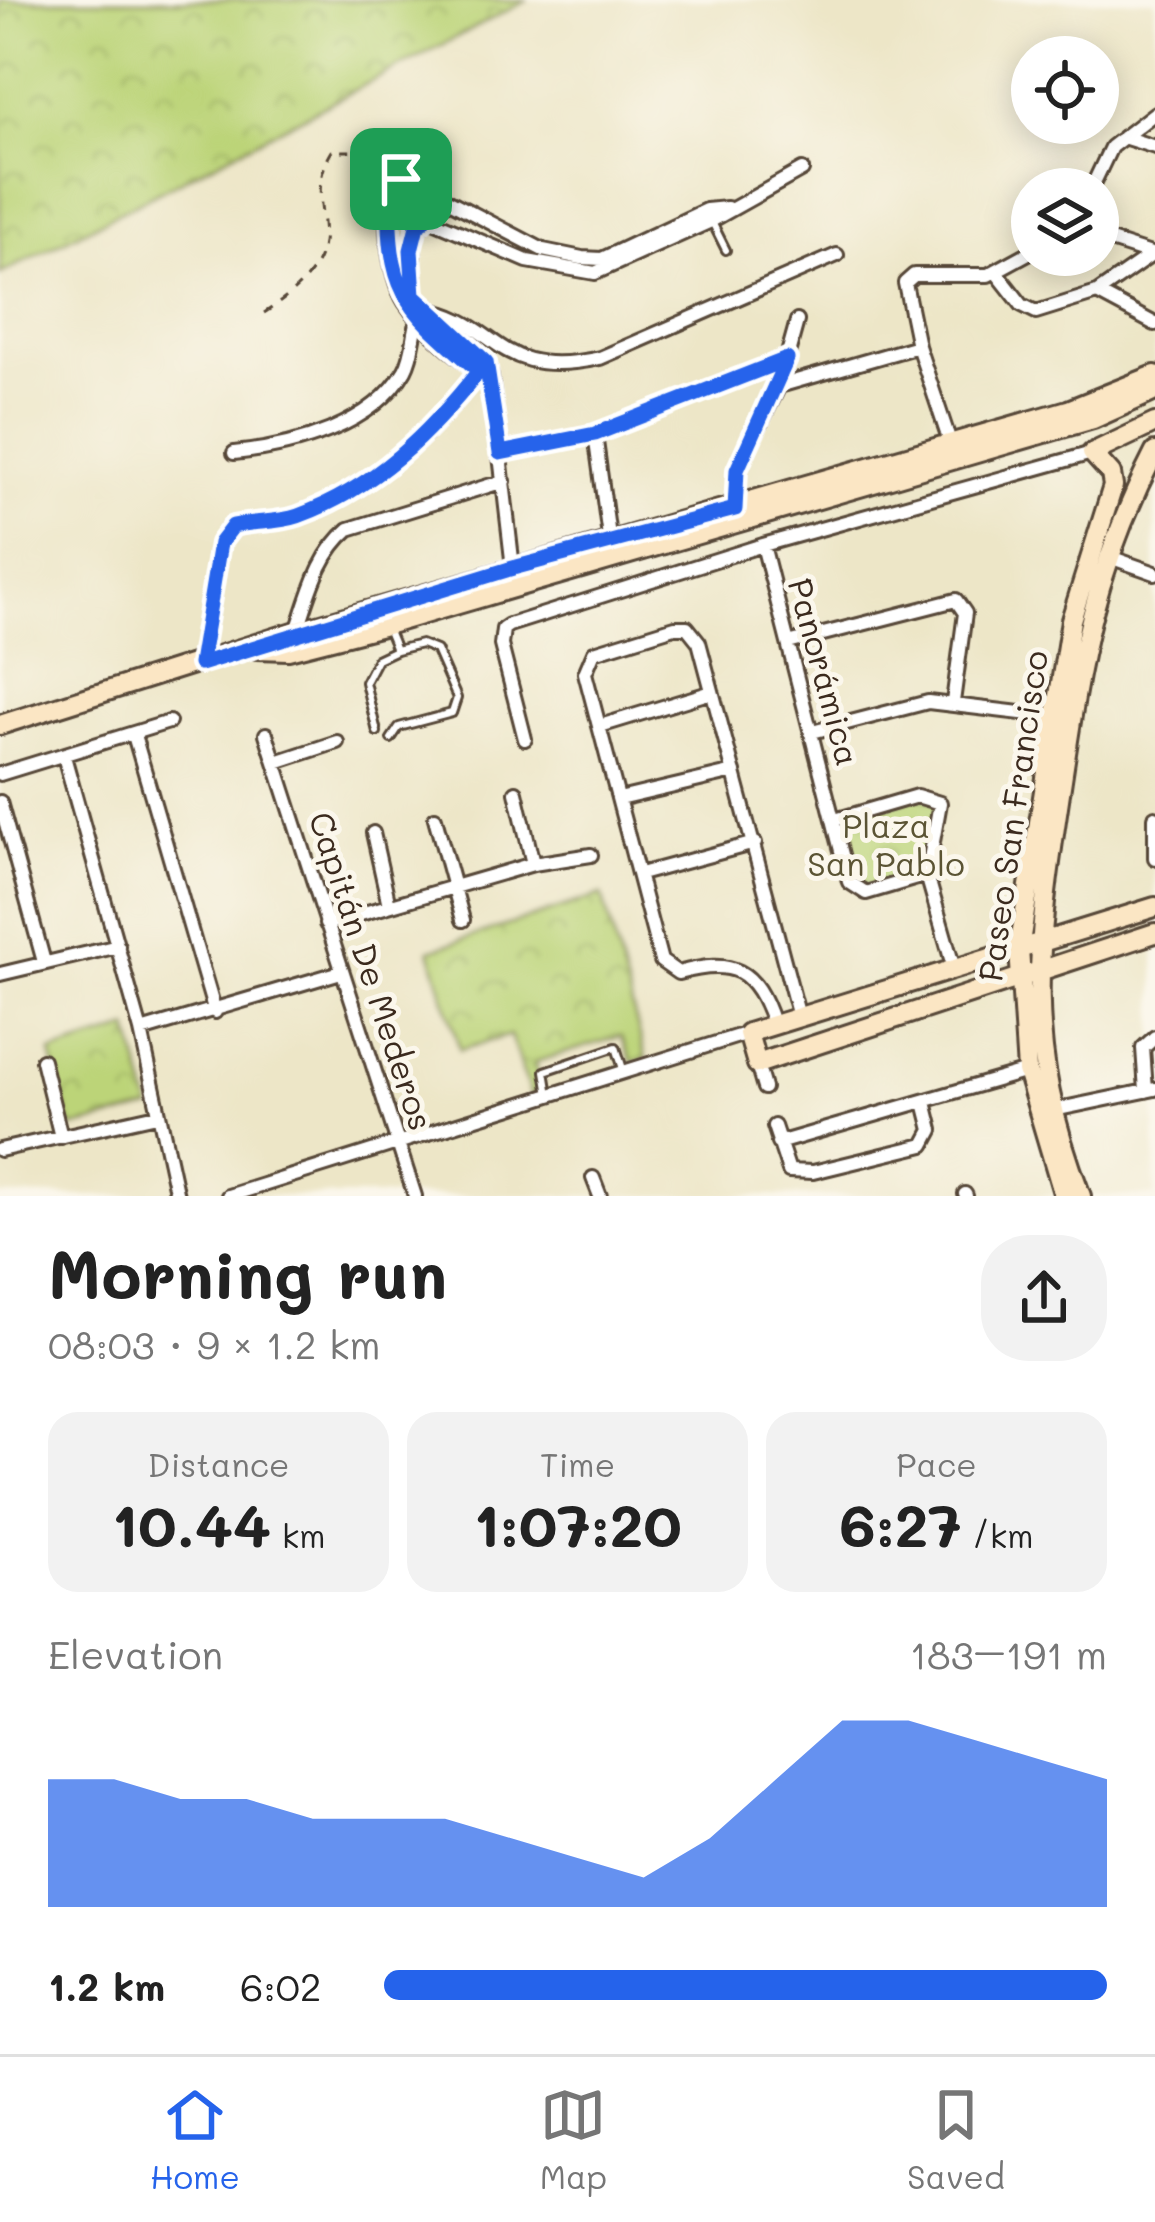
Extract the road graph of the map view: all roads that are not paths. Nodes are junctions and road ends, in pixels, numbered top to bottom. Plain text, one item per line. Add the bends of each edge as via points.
1 (1155, 113) edge
2 (1123, 137) junction
3 (1155, 148) edge
4 (1100, 168) edge
5 (802, 170) dead end
6 (398, 181) junction
7 (389, 202) junction
8 (727, 208) junction
9 (424, 221) junction
10 (712, 221) junction
11 (1119, 244) edge
12 (726, 250) dead end
13 (837, 255) dead end
14 (1153, 255) edge
15 (1011, 263) edge
16 (996, 272) junction
17 (1097, 293) junction
18 (420, 313) junction
19 (797, 321) dead end
20 (1155, 325) edge
21 (918, 346) junction
22 (787, 359) junction
23 (486, 370) junction
24 (1155, 375) edge
25 (778, 386) junction
26 (1155, 392) edge
27 (1155, 423) edge
28 (595, 434) junction
29 (951, 445) junction
30 (1155, 452) edge
31 (234, 453) dead end
32 (500, 453) junction
33 (1092, 453) junction
34 (504, 481) junction
35 (735, 509) junction
36 (610, 544) junction
37 (763, 545) junction
38 (1107, 556) junction
39 (513, 568) junction
40 (1155, 573) edge
41 (386, 625) junction
42 (297, 631) junction
43 (788, 643) junction
44 (253, 648) junction
45 (396, 650) junction
46 (200, 664) junction
47 (712, 692) junction
48 (953, 702) junction
49 (1054, 717) junction
50 (169, 722) dead end
51 (0, 725) edge
52 (600, 726) junction
53 (812, 732) junction
54 (377, 733) dead end
55 (266, 734) dead end
56 (134, 735) junction
57 (391, 739) dead end
58 (525, 739) dead end
59 (337, 742) dead end
60 (64, 755) junction
61 (276, 762) junction
62 (734, 772) junction
63 (0, 774) edge
64 (516, 792) dead end
65 (620, 799) junction
66 (0, 802) edge
67 (435, 818) dead end
68 (1155, 818) edge
69 (835, 820) junction
70 (373, 833) dead end
71 (754, 843) junction
72 (591, 855) dead end
73 (1155, 858) edge
74 (533, 864) junction
75 (640, 874) junction
76 (927, 874) junction
77 (456, 887) junction
78 (389, 905) junction
79 (1155, 907) edge
80 (463, 920) dead end
81 (326, 924) junction
82 (1155, 934) edge
83 (118, 946) junction
84 (1028, 946) junction
85 (44, 962) junction
86 (954, 969) junction
87 (341, 972) junction
88 (0, 974) edge
89 (1027, 974) junction
90 (841, 1004) junction
91 (214, 1012) junction
92 (799, 1017) junction
93 (773, 1023) junction
94 (141, 1031) junction
95 (748, 1033) junction
96 (850, 1033) junction
97 (1155, 1036) edge
98 (42, 1060) dead end
99 (757, 1064) junction
100 (1027, 1071) junction
101 (624, 1072) junction
102 (764, 1088) dead end
103 (1151, 1090) edge
104 (549, 1095) junction
105 (925, 1102) junction
106 (1054, 1110) junction
107 (157, 1115) junction
108 (774, 1126) dead end
109 (61, 1137) junction
110 (398, 1142) junction
111 (778, 1143) junction
112 (0, 1150) edge
113 (593, 1178) dead end
114 (177, 1196) edge
115 (228, 1196) edge
116 (416, 1196) edge
117 (600, 1196) edge
118 (1064, 1196) edge
119 (1081, 1196) edge

1 - 2 street
2 - 3 street
2 - 4 street
5 - 8 street
6 - 7 street
6 - 8 street via 543,250 582,259 602,259 706,210
6 - 9 street
7 - 9 street
7 - 18 street via 397,281
8 - 10 street
9 - 10 street via 552,269 595,273
9 - 18 street via 411,250
10 - 12 lane
11 - 14 street
13 - 18 street via 600,358 566,365 511,356 440,312
14 - 17 street
15 - 16 street
16 - 17 street via 1022,305 1046,310
16 - 21 street via 907,279
17 - 20 street
18 - 23 street
18 - 31 street via 404,373 370,406 310,438
19 - 22 street
21 - 25 street
21 - 29 street
22 - 25 street
22 - 28 street
23 - 32 street
23 - 46 street via 398,460 298,516 227,532
24 - 29 street
25 - 35 street via 737,470
26 - 41 street via 1093,419
27 - 33 street
28 - 32 street
28 - 36 street
29 - 35 street
30 - 38 street, Paseo San Francisco
32 - 34 street
33 - 37 street
33 - 49 street, Paseo San Francisco via 1111,474 1111,499 1078,591
34 - 39 street
34 - 42 street via 349,529 321,563
35 - 36 street
36 - 39 street
37 - 43 street, Panorámica
37 - 58 street via 502,629
38 - 40 street
38 - 84 street, Paseo San Francisco via 1082,642
39 - 42 street
41 - 44 street via 288,650
41 - 45 lane
42 - 44 street
43 - 48 street via 956,600 965,613
43 - 53 street, Panorámica
44 - 46 street
45 - 54 lane via 377,659 365,682
45 - 57 lane via 436,650 457,705 445,716 399,727
46 - 51 street
47 - 52 street
47 - 52 street via 687,627 594,652 585,673
47 - 62 street
48 - 49 street
48 - 53 street
49 - 84 street, Paseo San Francisco
50 - 56 street
52 - 65 street
53 - 69 street, Panorámica
55 - 61 street, Capitán De Mederos
56 - 60 street
56 - 91 street
59 - 61 street
60 - 63 street
60 - 83 street
61 - 81 street, Capitán De Mederos
62 - 65 street
62 - 71 street
64 - 74 street
65 - 75 street
66 - 85 street
67 - 77 street
68 - 73 street
69 - 76 street, Panorámica via 858,891
69 - 76 street via 917,796 940,803
70 - 78 street
71 - 75 street
71 - 92 street
72 - 74 street
74 - 77 street
75 - 93 street via 666,968 735,968 761,994
76 - 86 street
77 - 78 street
77 - 80 street
78 - 81 street
79 - 84 street
81 - 87 street, Capitán De Mederos
82 - 89 street
83 - 85 street
83 - 94 street
84 - 86 street
84 - 89 street, Paseo San Francisco
85 - 88 street
86 - 90 street
87 - 91 street
87 - 110 street, Capitán De Mederos
89 - 96 street
89 - 100 street, Paseo San Francisco
89 - 106 street, Paseo San Francisco
90 - 92 street
90 - 96 street
91 - 94 street
92 - 93 street
93 - 95 street
94 - 107 street
95 - 99 street
95 - 101 street
96 - 99 street
97 - 103 street via 1143,1048
98 - 109 street
99 - 102 street
100 - 105 street
100 - 118 street, Paseo San Francisco
101 - 104 street
101 - 104 lane via 616,1047 545,1071
103 - 106 street
104 - 110 street
105 - 111 street
105 - 111 street via 932,1130 924,1145 813,1172 789,1171
106 - 119 street, Paseo San Francisco
107 - 109 street
107 - 114 street
108 - 111 street
109 - 112 street
110 - 115 street
110 - 116 street, Capitán De Mederos
113 - 117 street

